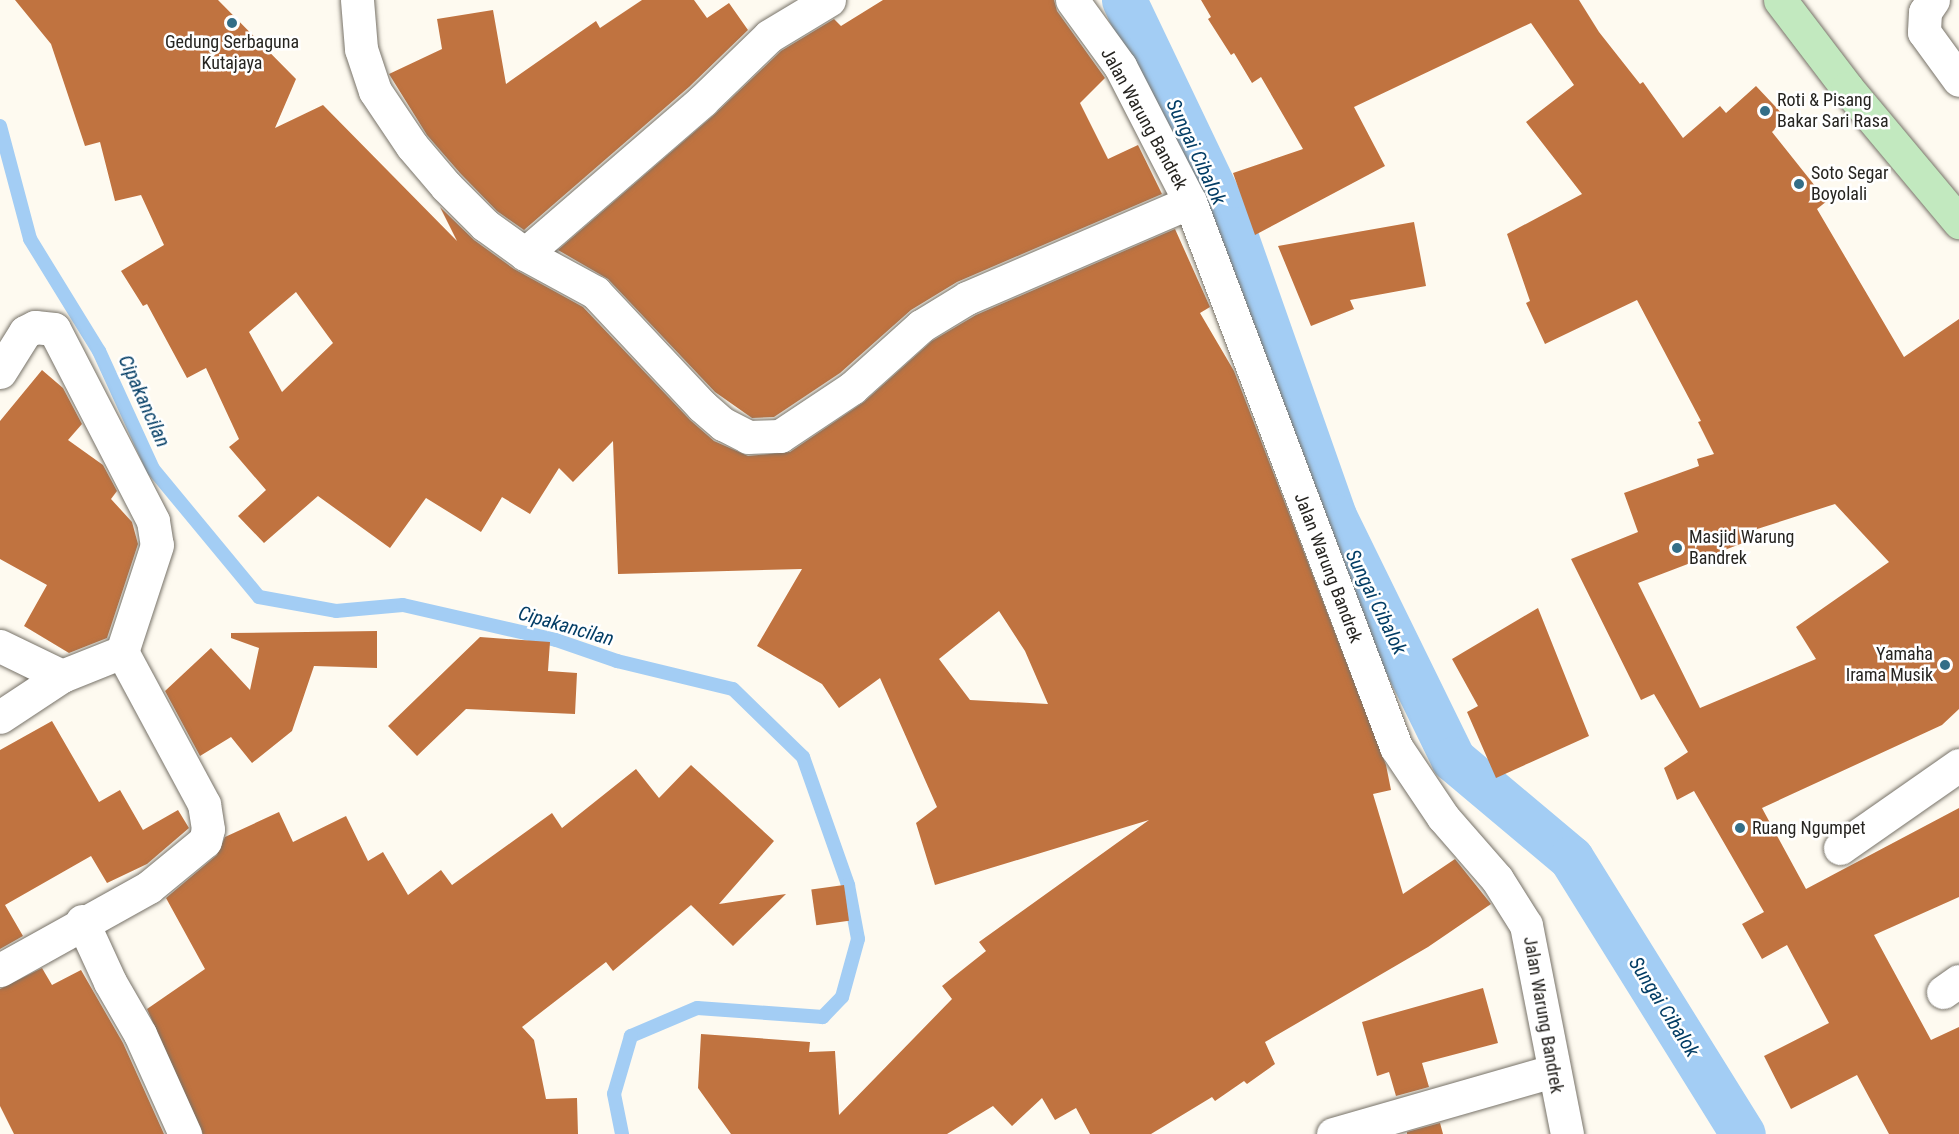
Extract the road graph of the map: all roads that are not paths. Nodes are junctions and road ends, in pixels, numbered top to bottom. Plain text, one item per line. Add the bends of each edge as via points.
1 (357, 0) edge
2 (828, 0) edge
3 (1072, 0) edge
4 (1780, 0) edge
5 (1933, 0) edge
6 (1959, 80) edge
7 (1190, 202) junction
8 (1959, 222) edge
9 (525, 254) junction
10 (0, 372) edge
11 (0, 646) edge
12 (122, 652) junction
13 (62, 676) junction
14 (0, 717) edge
15 (1959, 765) edge
16 (1839, 848) dead end
17 (82, 921) junction
18 (0, 970) edge
19 (1552, 1071) junction
20 (185, 1134) edge
21 (1333, 1134) edge
22 (1567, 1134) edge

1 - 9 street via 361,49 375,90 412,146 485,225
2 - 9 street via 769,36 702,101
3 - 7 street, Jalan Warung Bandrek via 1120,66
4 - 8 main road via 1847,88
5 - 6 street via 1925,12 1924,32
7 - 9 street via 967,298 921,326 852,388 780,436 769,438 748,437 723,424 645,349 595,292
7 - 19 street, Jalan Warung Bandrek via 1396,747 1443,817 1497,879 1526,925
10 - 12 street via 25,332 35,327 54,329 153,521 154,558
11 - 13 street
12 - 13 street
12 - 17 street via 204,804 208,829 199,848 149,887
13 - 14 street
15 - 16 street
17 - 18 street
17 - 20 street via 140,1034
19 - 21 street
19 - 22 street, Jalan Warung Bandrek

